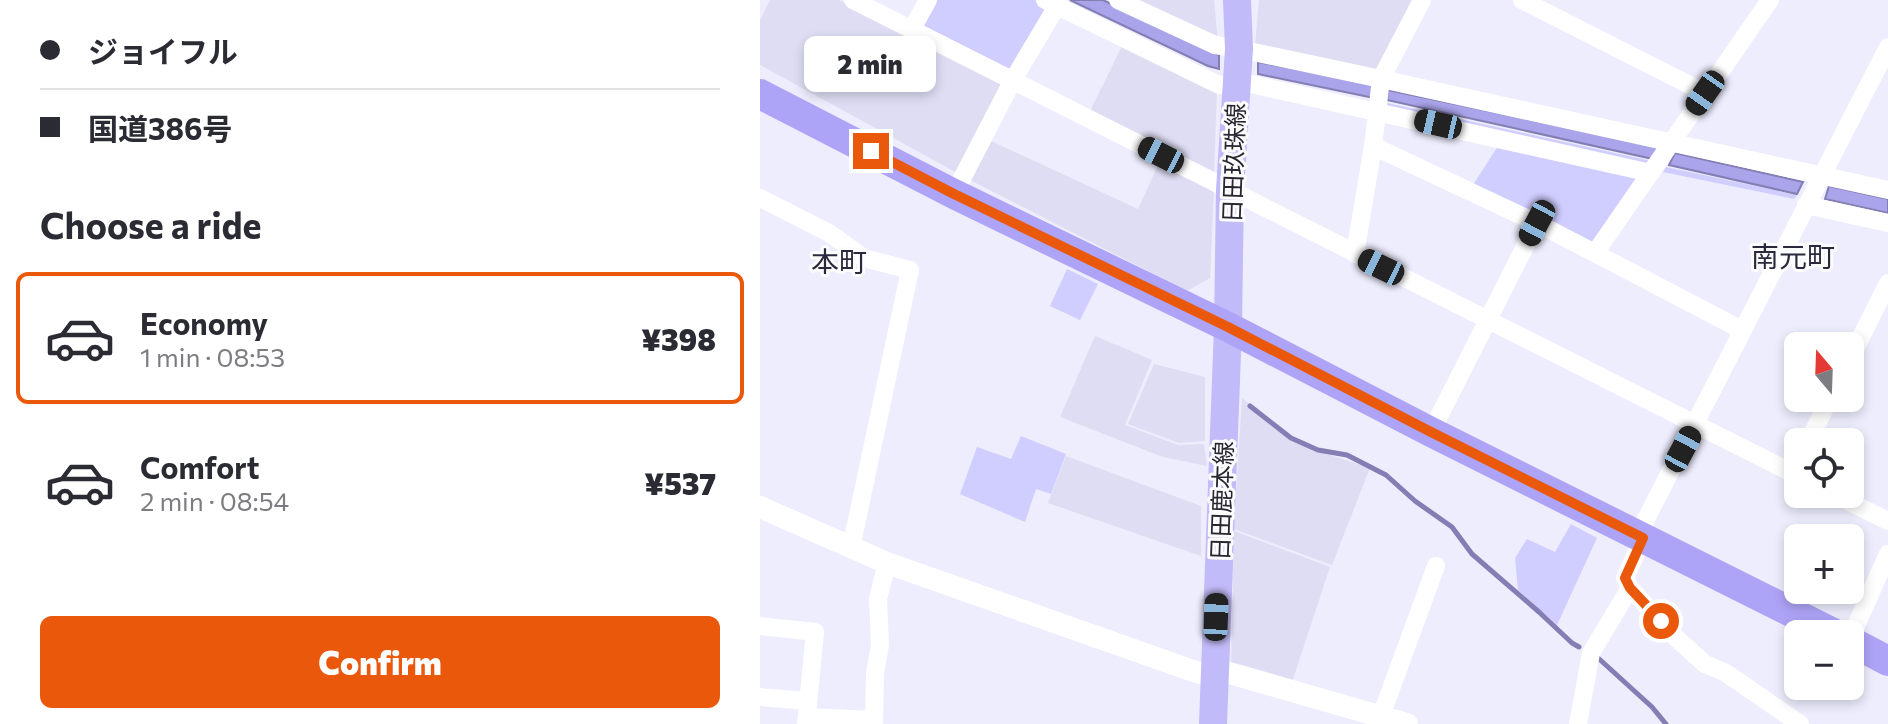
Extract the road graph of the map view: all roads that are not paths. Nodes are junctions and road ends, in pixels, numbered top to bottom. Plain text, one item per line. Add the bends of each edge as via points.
1 (853, 0) edge
2 (928, 0) edge
3 (1118, 0) edge
4 (1237, 0) edge
5 (1422, 0) edge
6 (1522, 0) edge
7 (1762, 2) edge
8 (1051, 3) edge
9 (912, 29) junction
10 (1888, 47) edge
11 (1239, 49) junction
12 (1381, 79) junction
13 (1013, 80) junction
14 (1236, 84) junction
15 (1705, 93) junction
16 (760, 94) edge
17 (1377, 110) junction
18 (1672, 142) junction
19 (1373, 146) junction
20 (1651, 173) junction
21 (1821, 176) junction
22 (1230, 190) junction
23 (1888, 190) edge
24 (954, 194) junction
25 (760, 198) edge
26 (1806, 205) junction
27 (1537, 223) junction
28 (1888, 223) edge
29 (1595, 253) junction
30 (1355, 254) junction
31 (1888, 283) edge
32 (1487, 319) junction
33 (1228, 327) junction
34 (1742, 330) junction
35 (1864, 332) edge
36 (1695, 425) junction
37 (1431, 432) junction
38 (1784, 466) edge
39 (760, 507) edge
40 (1862, 508) edge
41 (1888, 521) edge
42 (1643, 538) junction
43 (851, 548) junction
44 (1888, 554) edge
45 (887, 563) junction
46 (1436, 566) dead end
47 (1630, 588) junction
48 (1807, 620) edge
49 (1859, 620) edge
50 (760, 626) edge
51 (1864, 648) edge
52 (1888, 661) edge
53 (1214, 672) junction
54 (760, 697) edge
55 (807, 714) edge
56 (1381, 716) junction
57 (874, 722) edge
58 (1213, 724) edge
59 (1407, 724) edge
60 (1578, 724) edge
61 (1800, 724) edge

1 - 9 street
2 - 9 street
3 - 11 street via 1215,45
4 - 11 main road, 日田玖珠線
5 - 12 street
6 - 15 street
7 - 15 street
8 - 13 street
8 - 14 street via 1219,85
9 - 13 street
10 - 21 street
11 - 12 street
11 - 14 main road, 日田玖珠線
12 - 17 street
12 - 18 street
13 - 22 street
13 - 24 street
14 - 17 street
14 - 22 main road, 日田玖珠線
15 - 18 street
16 - 24 highway
17 - 19 street
17 - 20 street
18 - 20 street
18 - 21 street
19 - 27 street
19 - 30 street
20 - 29 street
21 - 23 street
21 - 26 street
22 - 30 street
22 - 33 main road, 日田玖珠線
24 - 33 highway
25 - 43 street via 829,233 864,258 910,270
26 - 28 street
26 - 34 street
27 - 29 street
27 - 32 street
29 - 34 street
30 - 32 street
31 - 35 street
32 - 36 street
32 - 37 street
33 - 37 highway
33 - 53 main road, 日田鹿本線
34 - 36 street
36 - 38 street
36 - 42 street via 1645,521
37 - 42 highway
39 - 43 street
40 - 41 street
42 - 47 street via 1625,578
42 - 48 highway
43 - 45 street
44 - 49 street
45 - 53 street via 1199,673
45 - 57 street via 878,599
46 - 56 street
47 - 60 street via 1591,653
47 - 61 street via 1705,664
50 - 55 street via 815,632
51 - 52 highway
53 - 56 street
53 - 58 main road, 日田鹿本線
54 - 55 street
55 - 57 street
56 - 59 street

